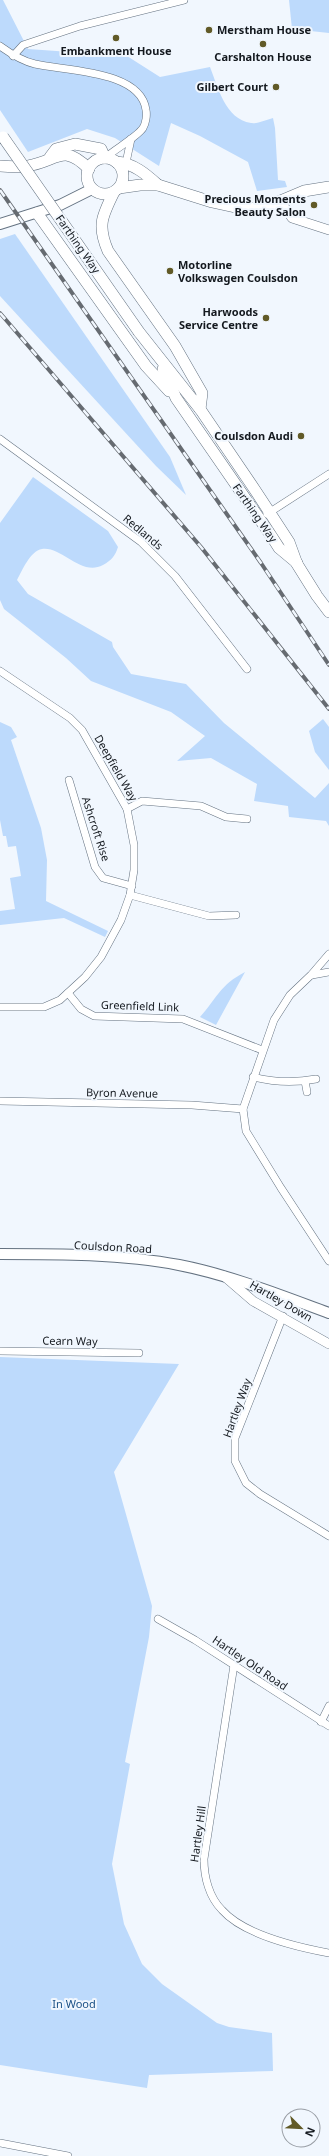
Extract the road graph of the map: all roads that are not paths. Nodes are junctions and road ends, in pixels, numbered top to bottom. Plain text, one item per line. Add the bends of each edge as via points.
1 (184, 0) edge
2 (0, 46) edge
3 (14, 56) junction
4 (1, 135) edge
5 (131, 139) junction
6 (50, 157) junction
7 (105, 158) junction
8 (122, 162) junction
9 (0, 166) edge
10 (89, 169) junction
11 (158, 185) junction
12 (329, 187) edge
13 (92, 189) junction
14 (116, 190) junction
15 (281, 202) junction
16 (37, 213) junction
17 (0, 224) edge
18 (329, 230) edge
19 (156, 354) junction
20 (176, 398) junction
21 (200, 409) junction
22 (0, 438) edge
23 (329, 474) edge
24 (269, 513) junction
25 (260, 520) junction
26 (297, 564) junction
27 (329, 612) edge
28 (247, 668) dead end
29 (0, 671) edge
30 (69, 780) dead end
31 (127, 809) junction
32 (247, 819) dead end
33 (132, 886) junction
34 (130, 895) junction
35 (236, 915) dead end
36 (329, 954) edge
37 (329, 972) edge
38 (312, 975) junction
39 (68, 993) junction
40 (0, 1007) edge
41 (262, 1050) junction
42 (253, 1078) junction
43 (316, 1079) dead end
44 (305, 1081) junction
45 (307, 1092) dead end
46 (0, 1101) edge
47 (243, 1109) junction
48 (0, 1254) edge
49 (329, 1261) edge
50 (224, 1276) junction
51 (329, 1313) edge
52 (283, 1316) junction
53 (329, 1344) edge
54 (0, 1351) edge
55 (139, 1353) dead end
56 (329, 1536) edge
57 (158, 1619) dead end
58 (234, 1665) junction
59 (329, 1706) edge
60 (321, 1722) junction
61 (329, 1726) edge
62 (329, 1953) edge
63 (0, 2143) edge
64 (68, 2156) edge

1 - 3 street via 80,26 23,45
2 - 3 street
3 - 5 street via 35,64 99,74 128,85 140,95 145,103 147,115 143,127
4 - 19 main road, Farthing Way, bridge
5 - 7 street
5 - 8 street
6 - 7 main road via 56,149 74,144 101,149
6 - 9 main road via 32,165 12,168
6 - 10 main road via 74,156
7 - 8 main road
7 - 10 main road via 95,161
8 - 11 main road via 145,174
8 - 14 main road via 123,177
10 - 13 main road via 87,179
11 - 14 main road via 140,185
11 - 15 main road via 230,207 254,209
12 - 15 main road via 304,192
13 - 14 main road via 100,194
13 - 16 main road
14 - 21 main road via 102,218 103,239 108,251 175,346 202,392
15 - 18 street via 292,218
16 - 17 main road
16 - 20 main road via 146,366
19 - 20 main road, Farthing Way
19 - 21 main road, Farthing Way
20 - 25 main road, Farthing Way
21 - 24 main road, Farthing Way
22 - 28 street, Redlands via 141,542 175,576
23 - 24 street
24 - 25 street
24 - 26 main road, Farthing Way via 289,542
25 - 26 main road, Farthing Way via 279,548
26 - 27 main road, Farthing Way
29 - 31 street, Deepfield Way via 70,718 82,730
30 - 33 street, Ashcroft Rise via 95,867 103,878
31 - 32 street via 142,801 201,806 226,817
31 - 33 street, Deepfield Way via 134,845
33 - 34 street, Deepfield Way
34 - 35 street via 209,916
34 - 39 street, Deepfield Way via 121,920 101,957 86,977
36 - 38 street
37 - 38 street
38 - 41 street via 290,995 274,1020
39 - 40 street, Deepfield Way via 60,1000 44,1007
39 - 41 street, Greenfield Link via 81,1009 94,1016 183,1019
41 - 42 street
42 - 44 street via 267,1081
42 - 47 street
43 - 44 street
44 - 45 street
46 - 47 street, Byron Avenue via 192,1105
47 - 49 street via 246,1131
48 - 50 main road, Coulsdon Road via 136,1260 179,1265
50 - 51 main road, Coulsdon Road
50 - 52 street, Hartley Down via 253,1301
52 - 53 street, Hartley Down
52 - 56 street, Hartley Way via 235,1438 235,1462 246,1483
54 - 55 street, Cearn Way
57 - 58 street, Hartley Old Road
58 - 60 street, Hartley Old Road
58 - 62 street, Hartley Hill via 204,1859 204,1876 221,1910 237,1923 271,1938
59 - 60 street
60 - 61 street, Hartley Old Road
63 - 64 street

